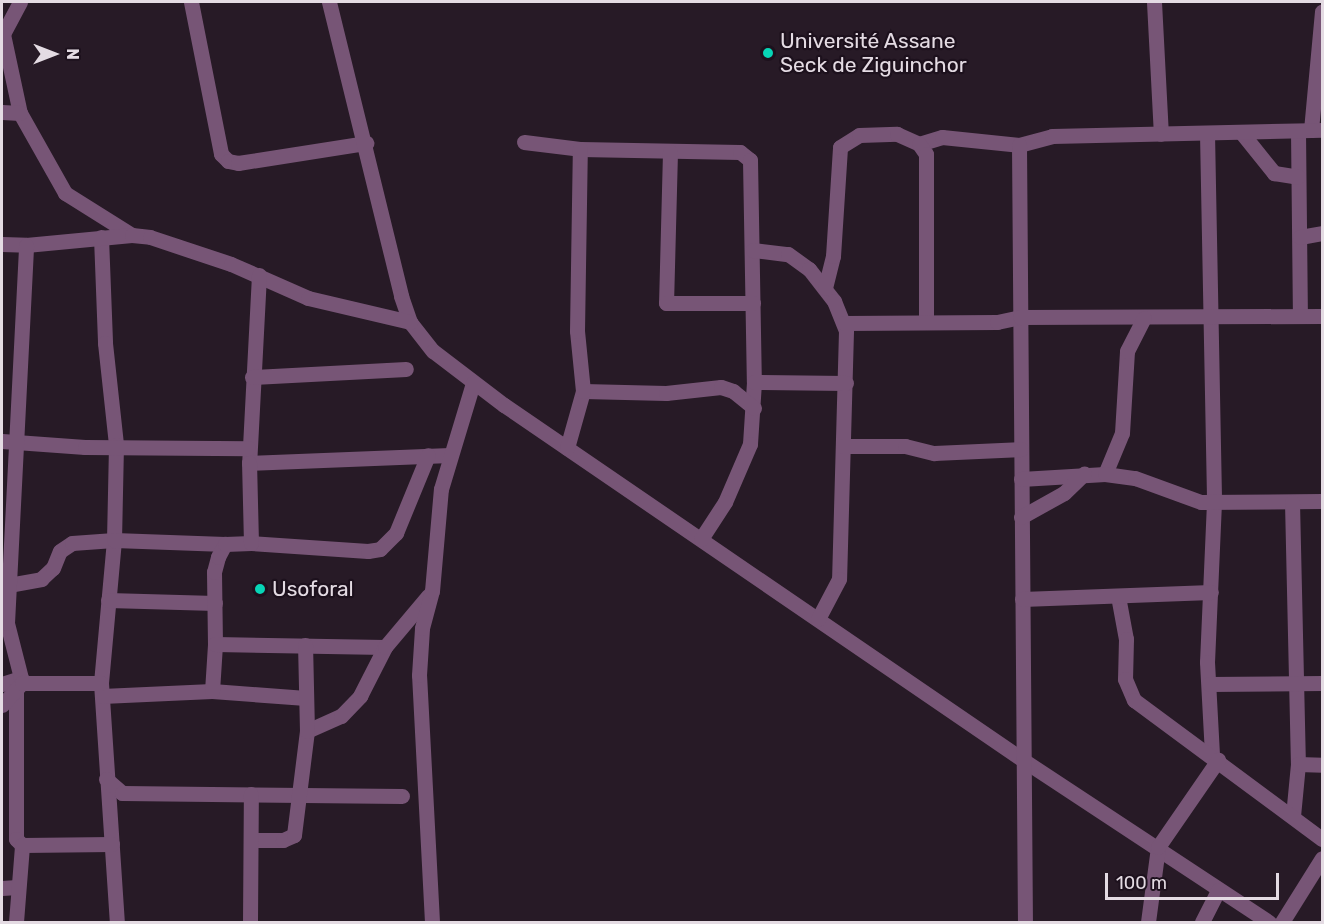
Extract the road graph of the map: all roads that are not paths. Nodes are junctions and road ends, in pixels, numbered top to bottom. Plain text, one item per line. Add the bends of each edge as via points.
1 (20, 2) edge
2 (191, 2) edge
3 (329, 2) edge
4 (1154, 2) edge
5 (1323, 12) edge
6 (2, 112) edge
7 (20, 113) junction
8 (1311, 130) edge
9 (1241, 132) junction
10 (1208, 133) junction
11 (1161, 134) junction
12 (524, 142) dead end
13 (366, 143) junction
14 (919, 144) junction
15 (1019, 145) junction
16 (580, 149) junction
17 (670, 152) junction
18 (1298, 177) junction
19 (1323, 233) edge
20 (132, 235) junction
21 (101, 237) junction
22 (1300, 237) junction
23 (2, 244) edge
24 (26, 245) junction
25 (753, 250) junction
26 (259, 275) junction
27 (825, 288) junction
28 (753, 303) junction
29 (1300, 315) junction
30 (1323, 316) edge
31 (1020, 317) junction
32 (1144, 318) junction
33 (1209, 318) junction
34 (410, 322) junction
35 (926, 322) junction
36 (844, 323) junction
37 (406, 369) dead end
38 (252, 377) junction
39 (754, 382) junction
40 (472, 383) junction
41 (846, 383) junction
42 (583, 391) junction
43 (754, 408) junction
44 (9, 441) edge
45 (116, 445) junction
46 (843, 446) junction
47 (567, 448) junction
48 (1021, 449) junction
49 (248, 455) junction
50 (428, 455) junction
51 (450, 455) junction
52 (1084, 474) junction
53 (1105, 474) junction
54 (1021, 478) junction
55 (1323, 501) edge
56 (1214, 502) junction
57 (1292, 502) junction
58 (1021, 517) junction
59 (701, 539) junction
60 (114, 540) junction
61 (251, 543) junction
62 (225, 544) junction
63 (6, 586) edge
64 (432, 591) junction
65 (1211, 592) junction
66 (1118, 596) junction
67 (1022, 599) junction
68 (108, 600) junction
69 (216, 603) junction
70 (818, 619) junction
71 (215, 644) junction
72 (305, 645) junction
73 (385, 647) junction
74 (1313, 680) edge
75 (2, 684) edge
76 (1209, 684) junction
77 (102, 689) junction
78 (16, 690) junction
79 (212, 691) junction
80 (306, 698) junction
81 (2, 705) edge
82 (307, 731) junction
83 (1215, 758) junction
84 (1023, 760) junction
85 (1298, 765) junction
86 (1323, 765) edge
87 (106, 778) junction
88 (251, 794) junction
89 (301, 795) junction
90 (402, 796) dead end
91 (1293, 816) junction
92 (1323, 839) edge
93 (251, 840) junction
94 (112, 844) junction
95 (22, 845) junction
96 (1158, 847) junction
97 (1323, 858) edge
98 (17, 887) junction
99 (2, 888) edge
100 (1218, 890) junction
101 (16, 922) edge
102 (117, 922) edge
103 (250, 922) edge
104 (432, 922) edge
105 (1025, 922) edge
106 (1148, 922) edge
107 (1202, 922) edge
108 (1269, 922) edge
109 (1282, 922) edge

1 - 7 street via 3,34
2 - 13 street via 221,154 228,161 238,163
3 - 13 street
4 - 11 street
5 - 8 street
6 - 7 street
7 - 20 street via 65,193
8 - 9 street
8 - 18 street
9 - 10 street
9 - 18 street via 1274,173
10 - 11 street
10 - 33 street
11 - 15 street via 1052,136
12 - 16 street
13 - 34 street
14 - 15 street via 942,137
14 - 27 street via 897,134 859,135 840,147 832,256
14 - 35 street via 926,154
15 - 31 street
16 - 17 street
16 - 42 street via 577,331
17 - 25 street via 740,152 750,160
17 - 28 street via 666,303
18 - 22 street
19 - 22 street
20 - 21 street
20 - 26 street via 185,248
21 - 24 street
21 - 45 street via 105,343
22 - 29 street
23 - 24 street
24 - 44 street
25 - 27 street via 788,254
25 - 28 street
26 - 34 street via 308,298
26 - 38 street
27 - 36 street
28 - 39 street
29 - 30 street
29 - 33 street
31 - 32 street
31 - 35 street via 997,322
31 - 48 street
32 - 33 street
32 - 53 street via 1126,351 1122,433
33 - 56 street
34 - 40 street via 433,351
35 - 36 street
36 - 41 street
37 - 38 street
38 - 49 street
39 - 41 street
39 - 43 street
40 - 47 street
40 - 51 street
41 - 46 street
42 - 43 street via 666,393 721,387 733,391
42 - 47 street
43 - 59 street via 746,460
44 - 45 street via 77,447
44 - 63 street
45 - 49 street
45 - 60 street
46 - 48 street via 905,446 934,453
46 - 70 street via 839,579
47 - 59 street
48 - 54 street
49 - 50 street
49 - 61 street
50 - 51 street
50 - 61 street via 396,533 380,549
51 - 64 street via 441,489
52 - 53 street
52 - 54 street
52 - 58 street via 1064,493
53 - 56 street via 1135,478 1189,498
54 - 58 street
55 - 57 street
56 - 57 street
56 - 65 street
57 - 74 street
58 - 67 street
59 - 70 street
60 - 62 street
60 - 63 street via 66,546 41,579
60 - 68 street
61 - 62 street
62 - 69 street via 214,572
63 - 75 street via 7,623 21,678
64 - 73 street
64 - 104 street via 422,628 419,675
65 - 66 street
65 - 76 street
66 - 67 street
66 - 83 street via 1126,639 1128,691 1144,709
67 - 84 street
68 - 69 street
68 - 77 street
69 - 71 street
70 - 84 street
71 - 72 street
71 - 79 street
72 - 73 street
72 - 80 street
73 - 82 street via 360,696 342,716
74 - 76 street
74 - 85 street
76 - 83 street
77 - 78 street via 22,683
77 - 79 street
77 - 87 street
78 - 81 street
78 - 95 street via 16,839
79 - 80 street
80 - 82 street
82 - 89 street
83 - 91 street
83 - 96 street
84 - 96 street
84 - 105 street
85 - 86 street
85 - 91 street
87 - 88 street via 122,793
87 - 94 street
88 - 89 street
88 - 93 street
89 - 90 street
89 - 93 street via 294,835 283,840
91 - 92 street
93 - 103 street
94 - 95 street
94 - 102 street
95 - 98 street
96 - 100 street
96 - 106 street
97 - 109 street
98 - 99 street
98 - 101 street
100 - 107 street
100 - 108 street

